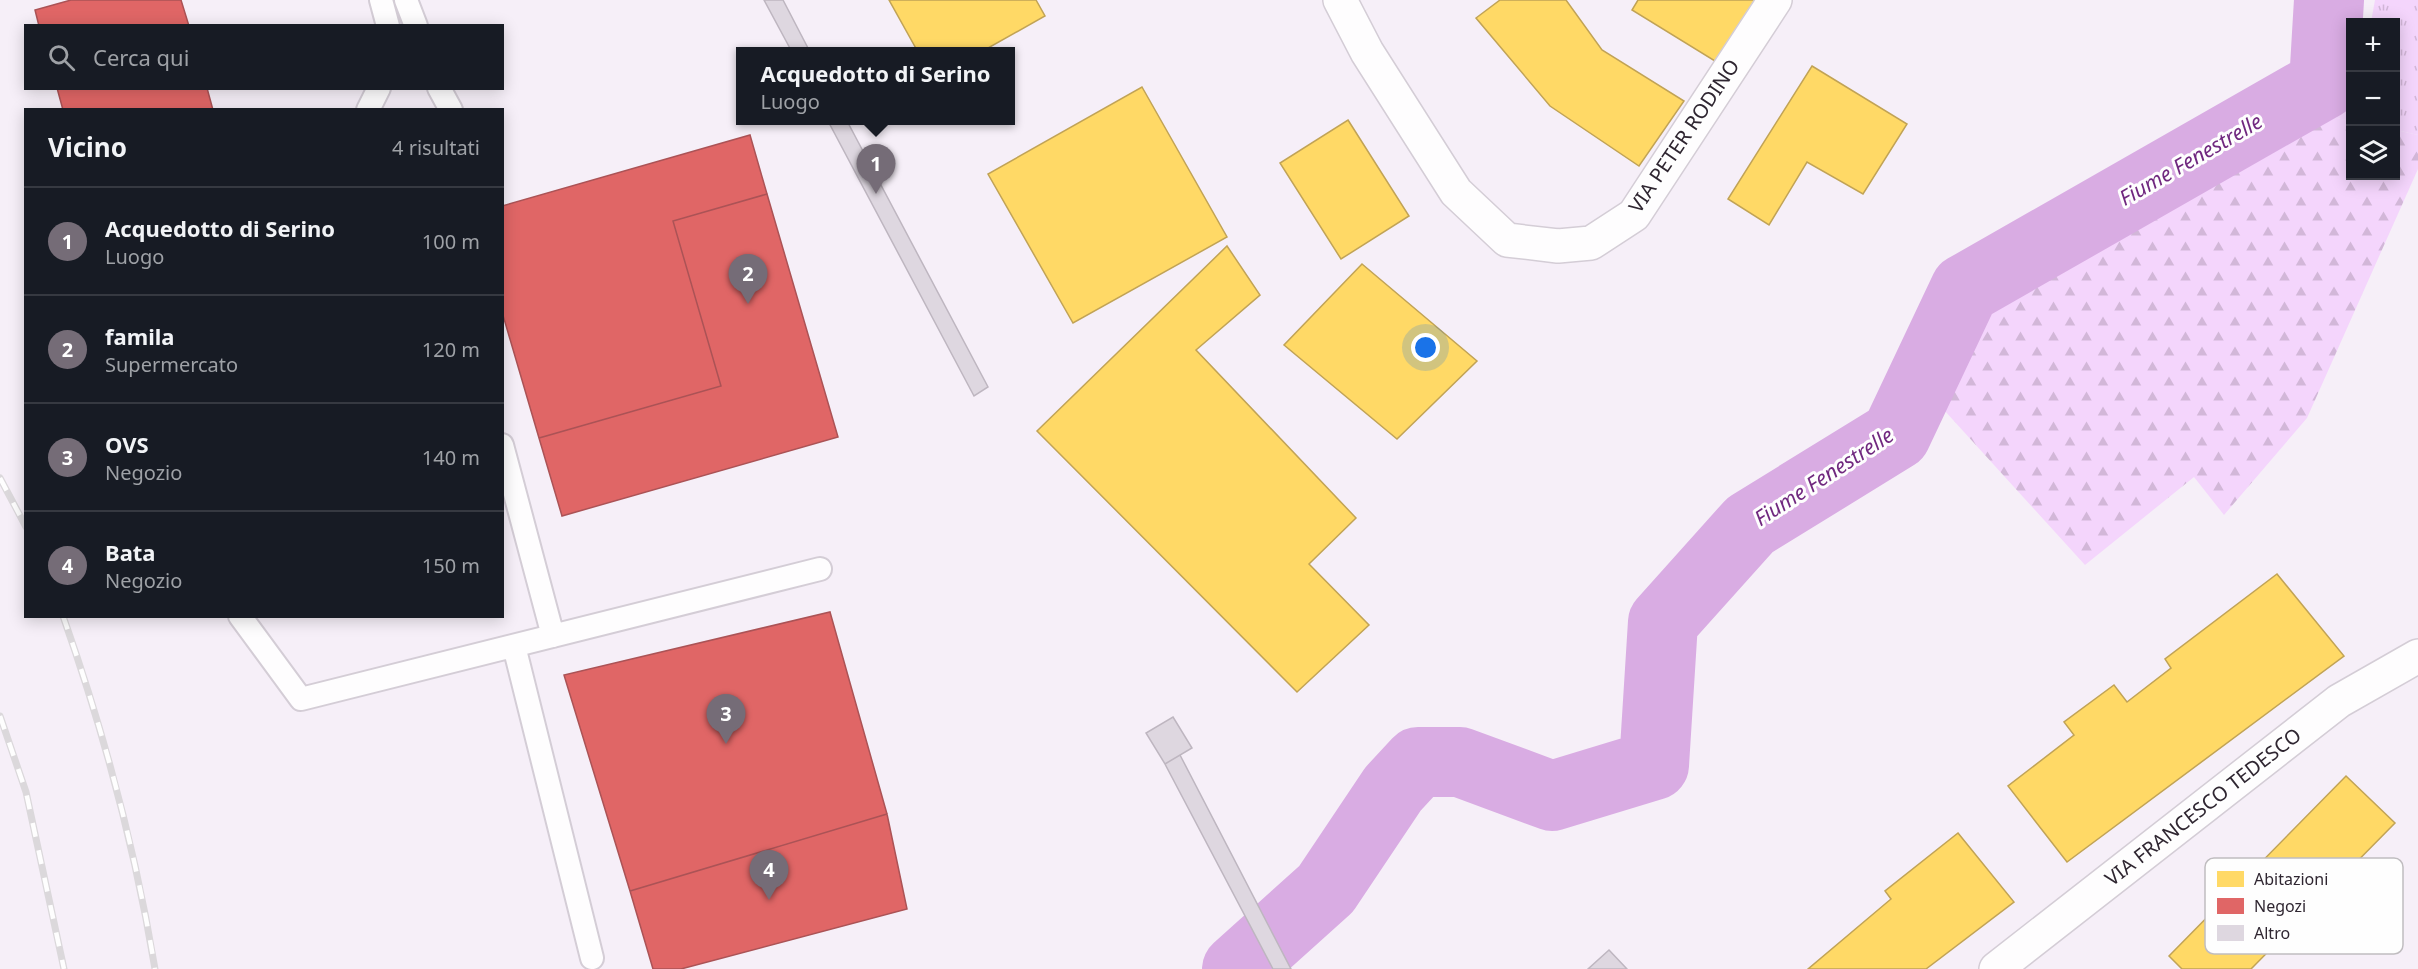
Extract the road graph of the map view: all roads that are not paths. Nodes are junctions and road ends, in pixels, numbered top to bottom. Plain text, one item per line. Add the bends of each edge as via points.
1 (381, 0) edge
2 (406, 0) edge
3 (1340, 0) edge
4 (1775, 0) edge
5 (387, 24) edge
6 (415, 24) edge
7 (378, 90) edge
8 (369, 108) edge
9 (504, 452) edge
10 (820, 569) dead end
11 (241, 618) edge
12 (553, 636) junction
13 (513, 646) junction
14 (2418, 656) edge
15 (592, 958) dead end
16 (1996, 969) edge

1 - 5 lane
2 - 6 lane
3 - 4 street, VIA PETER RODINO via 1367,52 1456,192 1507,240 1558,246 1591,243 1634,215
7 - 8 lane
9 - 12 lane
10 - 12 lane
11 - 13 lane via 301,699
12 - 13 lane
13 - 15 lane
14 - 16 street, VIA FRANCESCO TEDESCO via 2338,701

